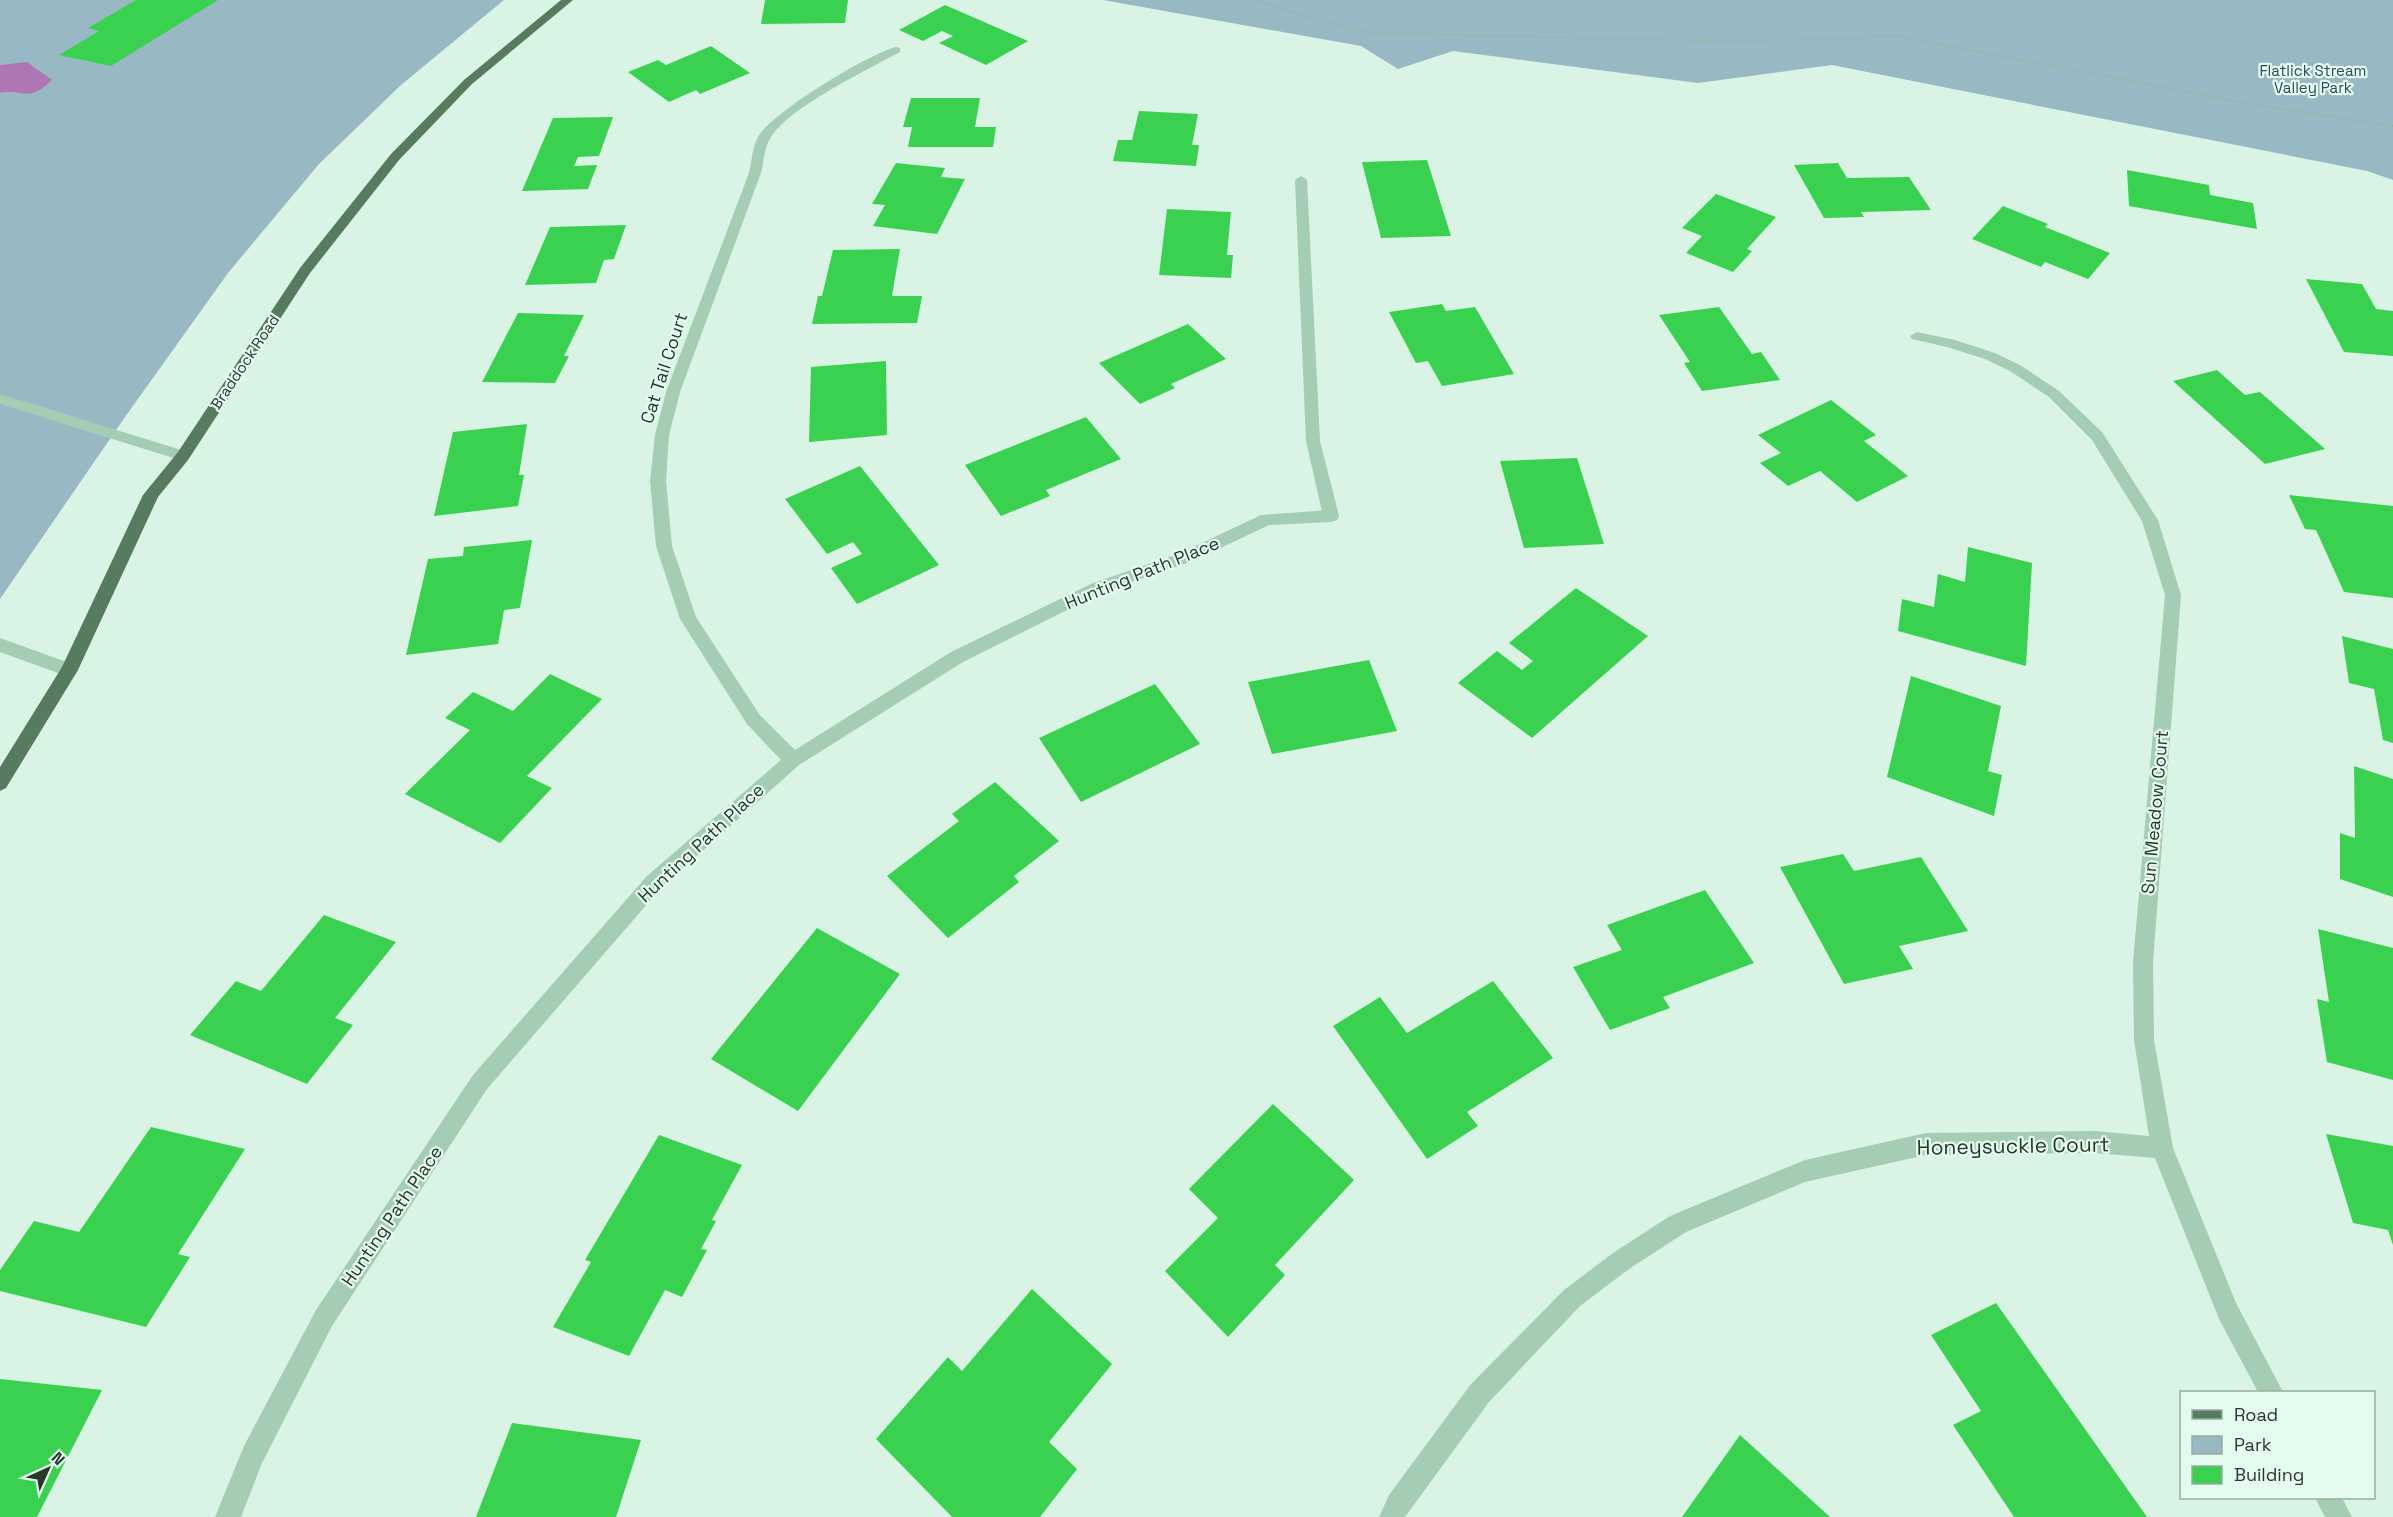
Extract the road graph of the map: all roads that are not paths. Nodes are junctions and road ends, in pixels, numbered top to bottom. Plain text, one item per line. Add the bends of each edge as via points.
1 (568, 0) edge
2 (896, 50) dead end
3 (1301, 180) dead end
4 (1917, 336) dead end
5 (0, 399) edge
6 (183, 456) junction
7 (0, 645) edge
8 (69, 670) junction
9 (793, 760) junction
10 (0, 783) edge
11 (2162, 1148) junction
12 (2270, 1391) edge
13 (2329, 1499) edge
14 (228, 1517) edge
15 (1392, 1517) edge
16 (2339, 1517) edge

1 - 6 main road, Braddock Road via 468,82 395,157 305,271
2 - 9 street, Cat Tail Court via 842,78 779,121 765,136 755,173 673,392 662,435 658,481 664,546 688,619 753,719
3 - 9 street, Hunting Path Place via 1313,441 1331,516 1267,519 1187,557 1099,587 957,657
4 - 11 street, Sun Meadow Court via 1990,356 2015,368 2054,394 2097,436 2150,520 2173,595 2142,962 2144,1040
5 - 6 street
6 - 8 main road, Braddock Road via 151,495
7 - 8 street
8 - 10 main road, Braddock Road
9 - 14 street, Hunting Path Place via 654,882 480,1082 324,1318 253,1455
11 - 12 street, Sun Meadow Court via 2227,1311
11 - 15 street, Honeysuckle Court via 2095,1142 1926,1144 1805,1171 1678,1224 1572,1298 1480,1394
13 - 16 street

